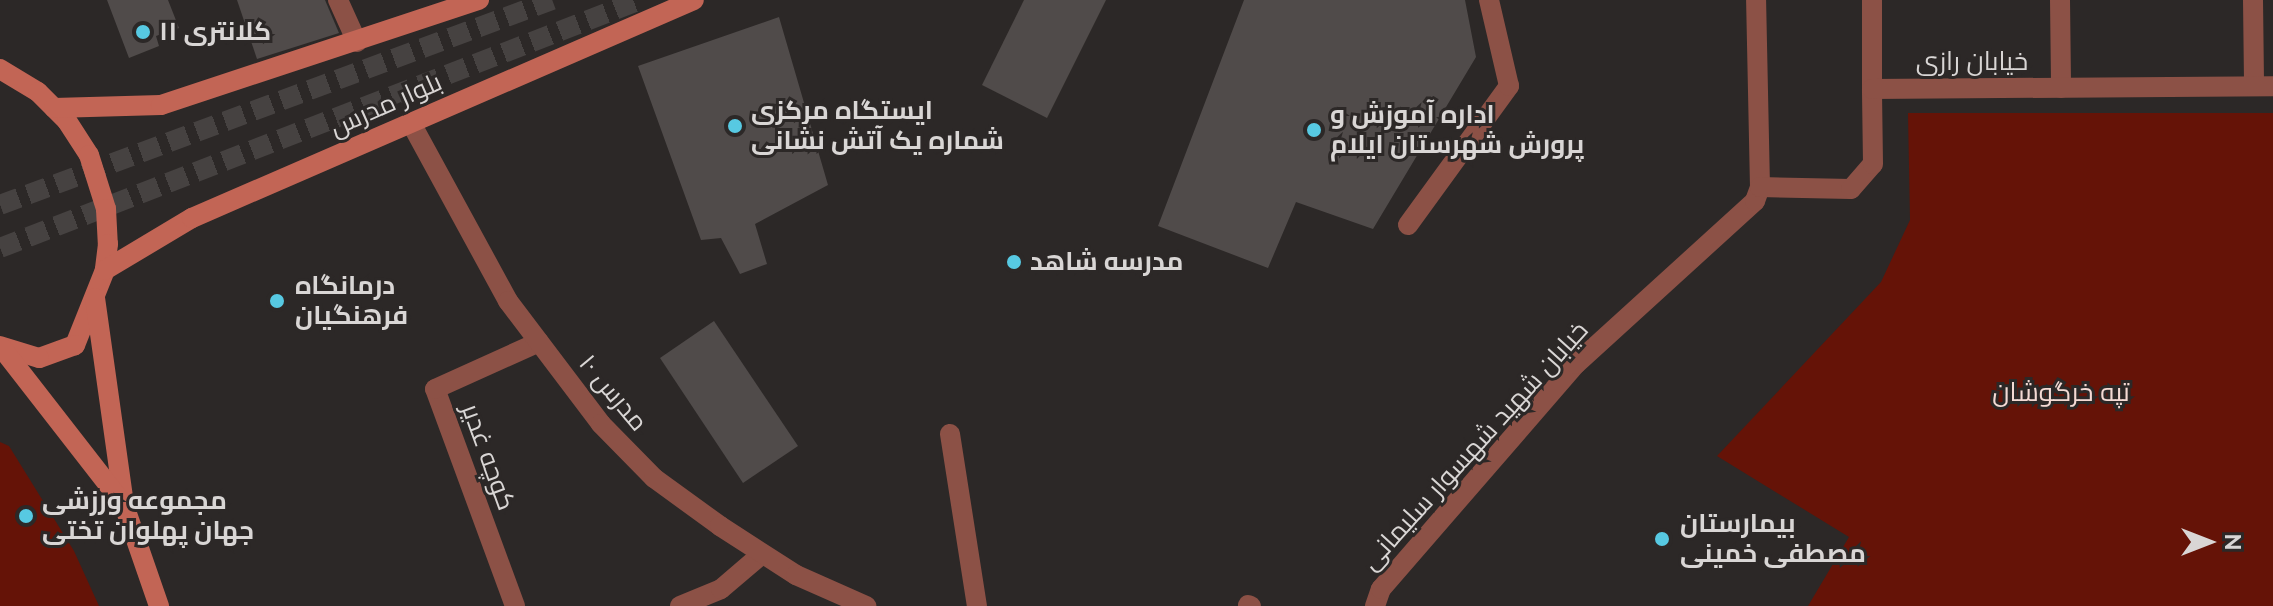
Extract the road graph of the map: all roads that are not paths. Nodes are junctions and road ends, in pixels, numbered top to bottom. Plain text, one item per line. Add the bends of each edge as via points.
1 (338, 0) edge
2 (479, 0) edge
3 (694, 0) edge
4 (1489, 0) edge
5 (1756, 0) edge
6 (1872, 0) edge
7 (2060, 0) edge
8 (2253, 0) edge
9 (357, 42) junction
10 (1, 68) edge
11 (2264, 86) edge
12 (2061, 88) junction
13 (1872, 89) junction
14 (54, 108) junction
15 (411, 123) junction
16 (1760, 187) junction
17 (1408, 225) dead end
18 (105, 270) junction
19 (95, 297) junction
20 (539, 342) junction
21 (0, 346) edge
22 (950, 434) dead end
23 (124, 505) junction
24 (762, 554) junction
25 (159, 606) edge
26 (515, 606) edge
27 (680, 606) edge
28 (866, 606) edge
29 (977, 606) edge
30 (1375, 606) edge

1 - 9 street
2 - 9 main road
3 - 15 main road, بلوار مدرس
4 - 17 street via 1509,86
5 - 16 street
6 - 13 street
7 - 12 street
8 - 11 street
9 - 14 main road via 161,105
10 - 14 main road
11 - 12 street, خیابان رازی
12 - 13 street, خیابان رازی
13 - 16 street via 1873,164 1851,189
14 - 18 main road via 92,162 106,209
15 - 18 main road, بلوار مدرس via 192,218
15 - 20 street, مدرس ۱۰ via 508,301
16 - 30 street, خیابان شهید شهسوار سلیمانی via 1755,201 1576,364 1381,589
18 - 19 main road
19 - 21 main road via 75,345 64,351 39,358
19 - 23 main road
20 - 24 street, مدرس ۱۰ via 601,424 654,478
20 - 26 street, کوچه غدیر via 435,389
21 - 23 main road
22 - 29 street
23 - 25 main road
24 - 27 street via 721,589
24 - 28 street, مدرس ۱۰

